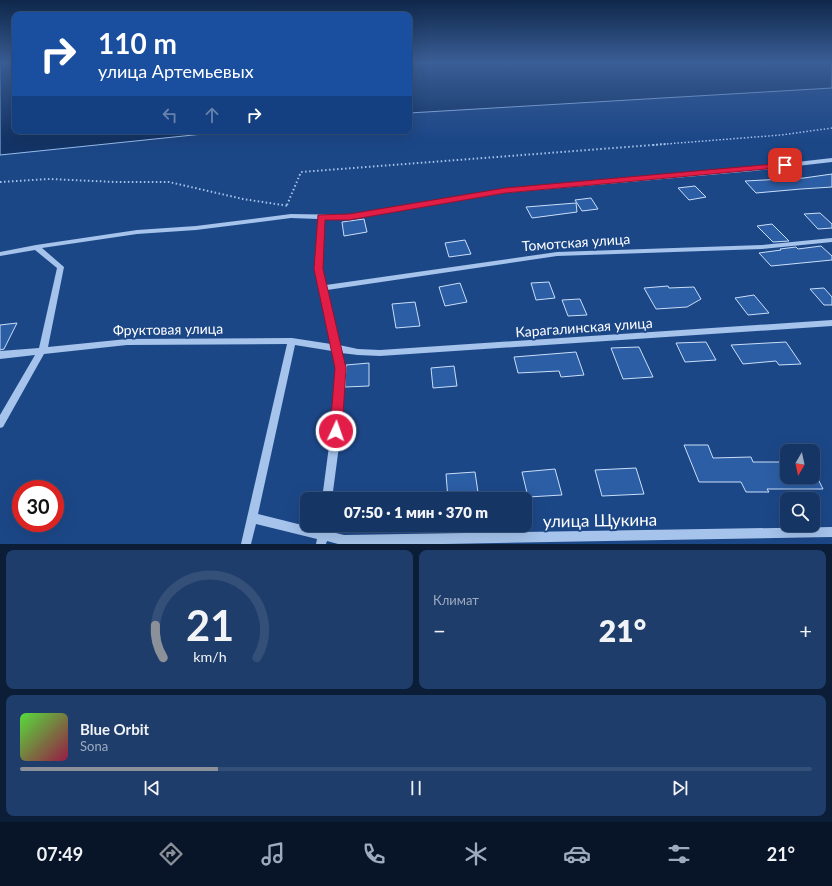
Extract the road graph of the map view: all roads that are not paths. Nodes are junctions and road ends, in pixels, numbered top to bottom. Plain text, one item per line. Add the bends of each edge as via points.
1 (832, 160) edge
2 (321, 217) junction
3 (832, 240) edge
4 (36, 247) junction
5 (0, 254) edge
6 (323, 288) junction
7 (832, 324) edge
8 (292, 341) junction
9 (337, 348) junction
10 (43, 349) junction
11 (0, 355) edge
12 (0, 424) edge
13 (328, 492) edge
14 (252, 518) junction
15 (832, 532) edge
16 (322, 535) edge
17 (246, 544) edge

1 - 2 street via 505,191 349,217
2 - 4 street via 291,216 196,228 137,232
2 - 6 street via 319,269
3 - 6 street, Томотская улица via 762,247 557,254
4 - 5 street
4 - 10 street via 62,267
6 - 9 street
7 - 9 street, Карагалинская улица via 380,353
8 - 9 street, Фруктовая улица
8 - 10 street, Фруктовая улица via 127,342
8 - 14 street
9 - 13 street via 340,368 336,431
10 - 11 street, Фруктовая улица
10 - 12 street
14 - 16 street, улица Щукина
14 - 17 street
15 - 16 street, улица Щукина via 367,540 344,540

